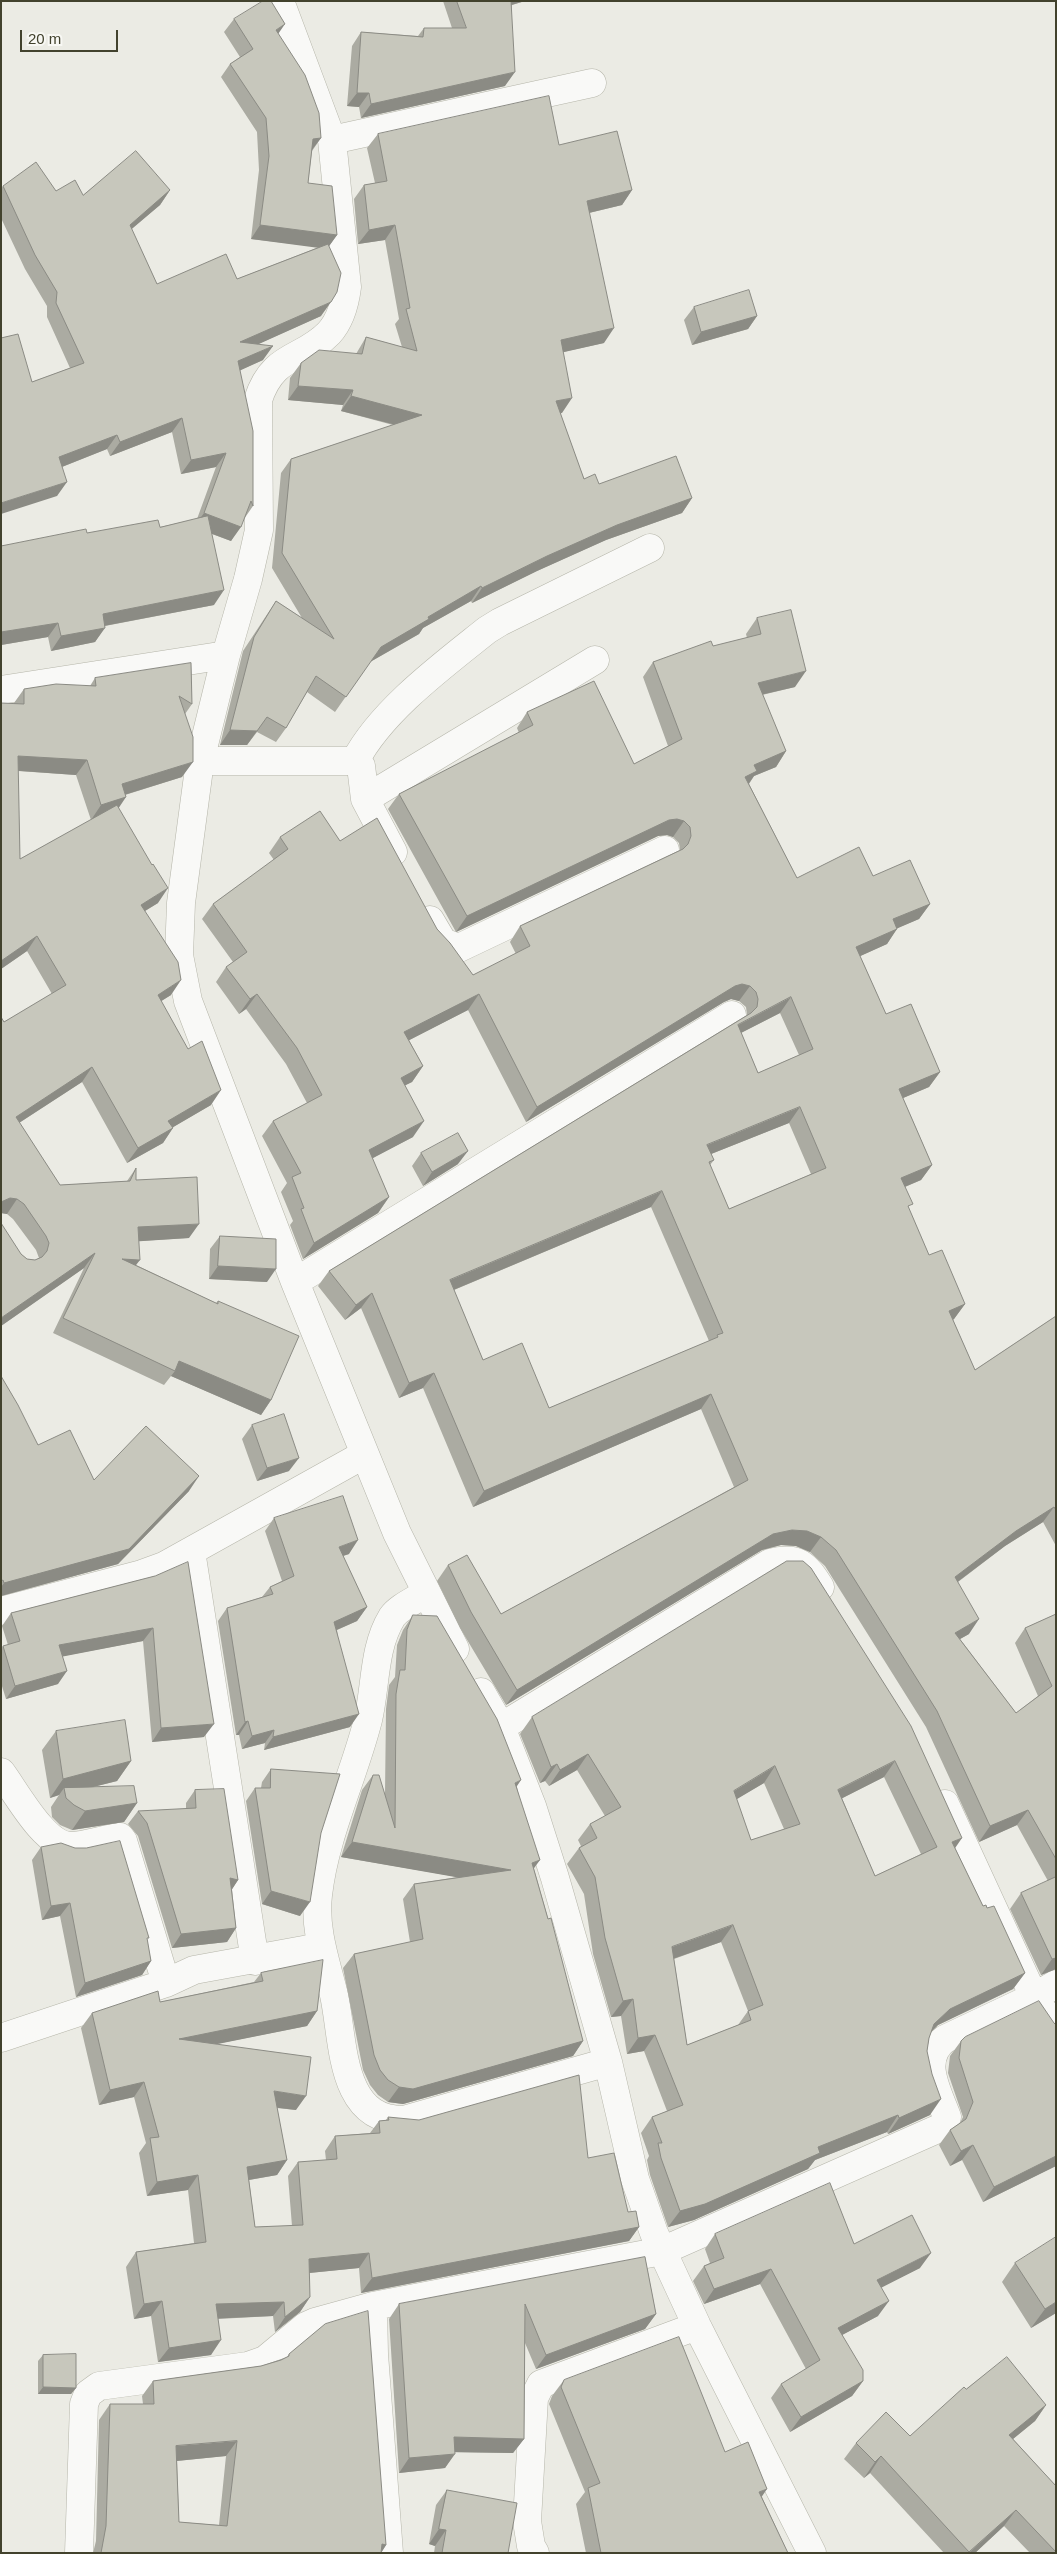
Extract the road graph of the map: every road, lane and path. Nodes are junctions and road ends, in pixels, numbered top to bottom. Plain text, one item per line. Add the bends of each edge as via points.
1 (280, 1) edge
2 (592, 83) dead end
3 (332, 140) junction
4 (650, 548) dead end
5 (226, 655) junction
6 (595, 660) dead end
7 (1, 690) edge
8 (200, 761) junction
9 (355, 761) junction
10 (365, 799) junction
11 (665, 850) dead end
12 (406, 876) edge
13 (420, 902) edge
14 (732, 1015) dead end
15 (295, 1282) junction
16 (365, 1454) junction
17 (191, 1551) junction
18 (426, 1593) junction
19 (833, 1608) edge
20 (1, 1611) edge
21 (501, 1726) junction
22 (1, 1772) edge
23 (934, 1780) edge
24 (320, 1948) junction
25 (255, 1961) junction
26 (166, 1983) junction
27 (1045, 1991) edge
28 (1056, 2030) edge
29 (1, 2038) edge
30 (608, 2062) junction
31 (662, 2251) junction
32 (372, 2306) junction
33 (697, 2326) junction
34 (79, 2553) edge
35 (388, 2553) edge
36 (535, 2553) edge
37 (812, 2553) edge

1 - 3 street
2 - 3 street
3 - 5 street via 346,299 329,333 291,357 273,372 263,386 257,414 259,530
4 - 9 street via 487,630 386,716 365,741
5 - 7 street
5 - 8 street
6 - 10 street
8 - 9 street
8 - 15 street via 181,903 179,955 188,1001
9 - 10 street via 361,766
10 - 12 street
11 - 13 street via 459,948 443,942
14 - 15 street
15 - 16 street
16 - 17 street
16 - 18 street
17 - 20 street via 142,1574
17 - 25 street
18 - 21 street via 446,1635
18 - 24 street via 393,1616 377,1654 360,1749 327,1844 318,1897
19 - 21 street via 805,1566 785,1559 770,1563
21 - 30 street via 556,1878
22 - 26 street via 42,1832 54,1841 69,1846 120,1838 123,1841
23 - 27 street
24 - 25 street
24 - 30 street via 334,1997 344,2065 359,2097 380,2118 404,2120
25 - 26 street via 194,1970
26 - 29 street
27 - 28 street
27 - 31 street via 945,2039 936,2048 930,2069 947,2117 942,2127
30 - 31 street via 635,2179
31 - 32 street
31 - 33 street
32 - 34 street via 306,2326 258,2363 93,2389 84,2404
32 - 35 street
33 - 36 street via 541,2384 535,2392 527,2522
33 - 37 street

